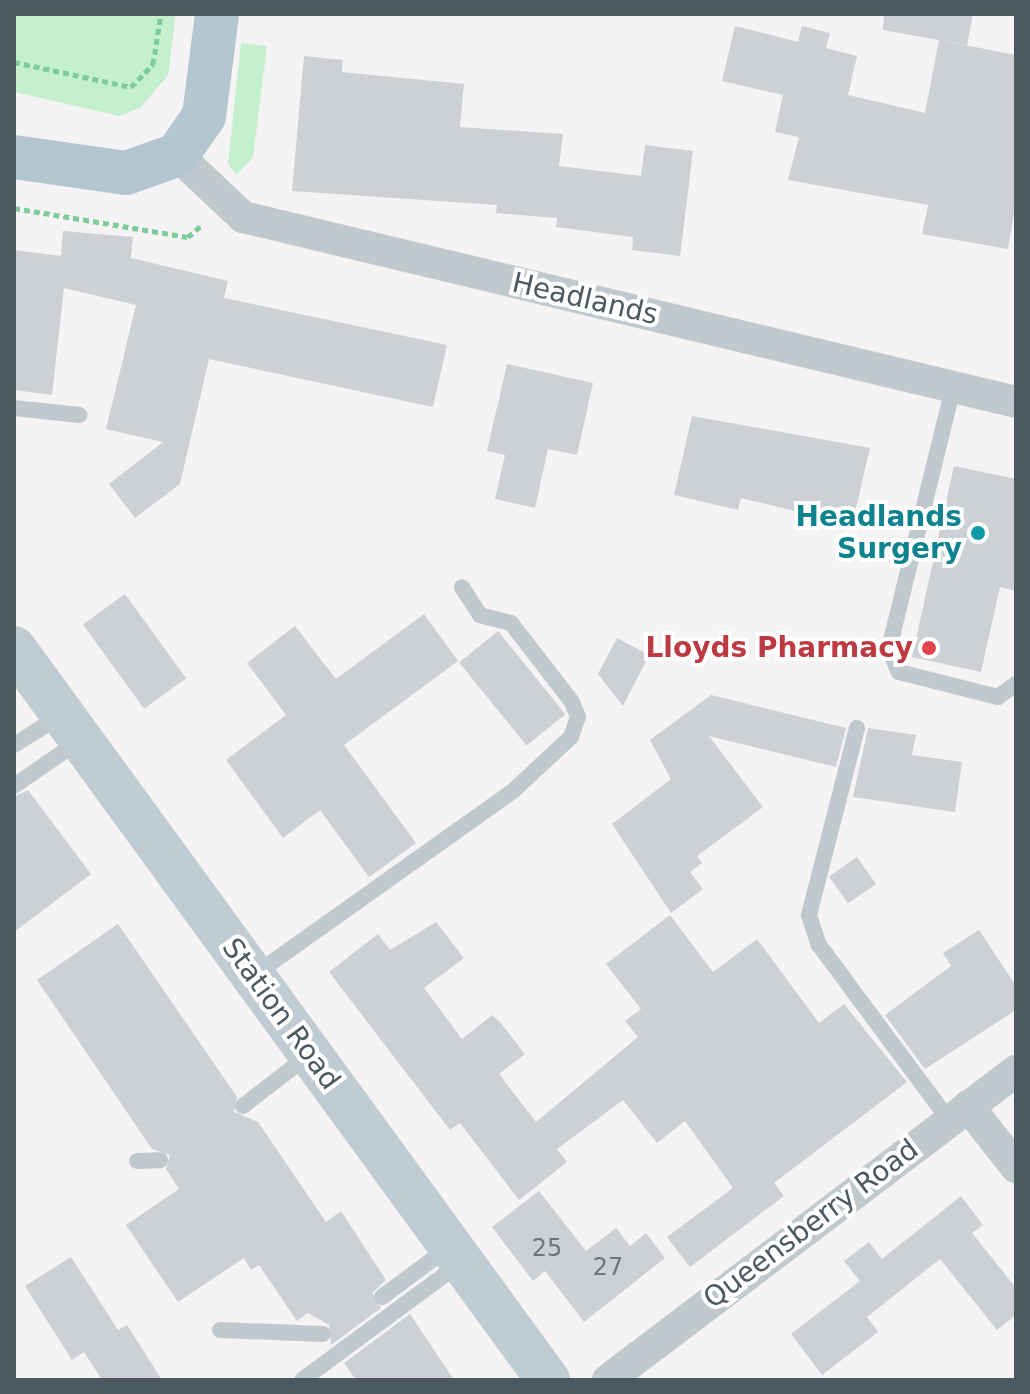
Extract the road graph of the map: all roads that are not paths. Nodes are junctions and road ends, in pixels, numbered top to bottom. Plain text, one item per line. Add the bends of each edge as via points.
1 (217, 14) edge
2 (177, 155) junction
3 (14, 157) edge
4 (953, 388) junction
5 (1016, 402) edge
6 (14, 408) edge
7 (80, 415) dead end
8 (462, 587) dead end
9 (14, 648) edge
10 (1016, 684) edge
11 (70, 728) junction
12 (857, 728) dead end
13 (14, 745) edge
14 (14, 786) edge
15 (253, 976) junction
16 (310, 1054) junction
17 (1016, 1071) edge
18 (243, 1106) dead end
19 (959, 1113) junction
20 (160, 1160) dead end
21 (137, 1161) dead end
22 (1016, 1167) edge
23 (456, 1254) junction
24 (382, 1297) dead end
25 (220, 1330) dead end
26 (323, 1334) dead end
27 (302, 1380) edge
28 (548, 1380) edge
29 (608, 1380) edge

1 - 2 main road via 204,116
2 - 3 main road via 126,173
2 - 4 street, Headlands via 243,217
4 - 5 street, Headlands
4 - 10 lane via 889,649 899,672 998,697
6 - 7 lane
8 - 15 lane via 480,615 511,623 572,702 578,717 571,737 514,790
9 - 11 main road, Station Road
11 - 13 lane
11 - 14 lane
11 - 15 main road, Station Road
12 - 19 lane via 809,915 819,945
15 - 16 main road, Station Road
16 - 18 lane
16 - 23 main road, Station Road
17 - 19 street, Queensberry Road
19 - 22 street
19 - 29 street, Queensberry Road
20 - 21 lane
23 - 24 lane
23 - 27 lane
23 - 28 main road, Station Road
25 - 26 lane

